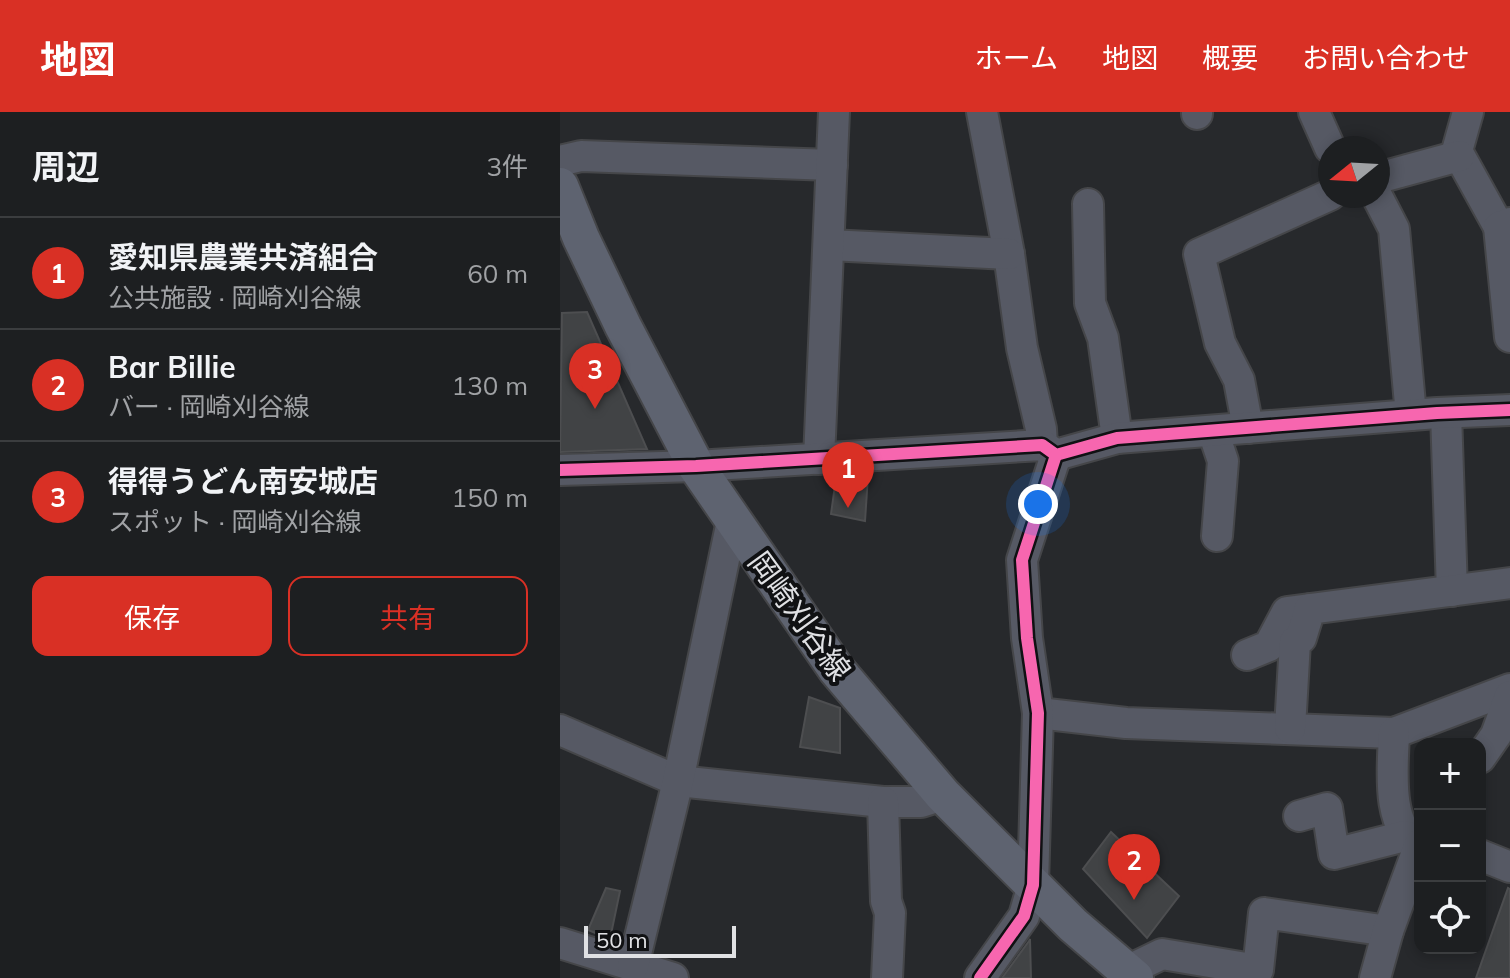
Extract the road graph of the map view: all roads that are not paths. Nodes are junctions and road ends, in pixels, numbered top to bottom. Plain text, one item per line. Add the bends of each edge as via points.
1 (834, 112) edge
2 (982, 112) edge
3 (1314, 112) edge
4 (1468, 112) edge
5 (1325, 136) edge
6 (1459, 156) junction
7 (560, 161) edge
8 (832, 165) junction
9 (1390, 175) edge
10 (560, 186) edge
11 (1318, 200) edge
12 (1088, 204) dead end
13 (1383, 208) edge
14 (1504, 225) edge
15 (829, 245) junction
16 (1009, 254) junction
17 (1510, 337) edge
18 (1510, 410) edge
19 (1446, 413) junction
20 (1411, 415) junction
21 (1248, 428) junction
22 (1213, 431) junction
23 (1117, 438) junction
24 (1049, 450) junction
25 (819, 459) junction
26 (696, 466) junction
27 (560, 470) edge
28 (732, 521) junction
29 (1217, 536) dead end
30 (1510, 583) edge
31 (1452, 591) junction
32 (1310, 609) junction
33 (1247, 655) dead end
34 (1510, 689) edge
35 (1510, 696) edge
36 (1038, 713) junction
37 (1290, 728) junction
38 (560, 730) edge
39 (1394, 733) junction
40 (1495, 750) edge
41 (678, 781) junction
42 (943, 795) junction
43 (883, 802) junction
44 (1299, 816) dead end
45 (1414, 840) edge
46 (1414, 844) edge
47 (1414, 850) edge
48 (1486, 857) edge
49 (1510, 867) edge
50 (1033, 885) junction
51 (1388, 931) junction
52 (560, 943) edge
53 (633, 966) junction
54 (1131, 974) edge
55 (673, 978) edge
56 (887, 978) edge
57 (980, 978) edge
58 (1375, 978) edge

1 - 8 street
2 - 16 street
3 - 5 street
4 - 6 street
6 - 9 street
6 - 14 street
7 - 8 street via 581,156
8 - 15 street
10 - 26 main road, 岡崎刈谷線 via 623,326
11 - 21 street via 1199,254 1220,343 1239,380
12 - 23 street via 1090,303 1103,338
13 - 20 street via 1394,229
14 - 17 street
15 - 16 street
15 - 25 street
16 - 24 street via 1022,348
18 - 19 street
19 - 20 street
19 - 31 street
20 - 21 street
21 - 22 street
22 - 23 street
22 - 29 street via 1223,461
23 - 24 street
24 - 25 street
24 - 36 street via 1022,560
25 - 26 street
26 - 27 street
26 - 28 main road, 岡崎刈谷線
28 - 41 street
28 - 42 main road, 岡崎刈谷線 via 836,669
30 - 31 street
31 - 32 street
32 - 33 street via 1287,612 1269,646
32 - 37 street via 1295,642
34 - 39 street
35 - 40 street
36 - 37 street via 1126,723
36 - 50 street
37 - 39 street
38 - 41 street
39 - 45 street via 1392,797
41 - 43 street
41 - 53 street
42 - 43 street via 921,802
42 - 50 main road, 岡崎刈谷線
43 - 56 street via 890,913
44 - 46 street via 1327,808 1334,854
47 - 51 street
48 - 49 street
50 - 54 main road, 岡崎刈谷線
50 - 57 street via 1024,916
51 - 54 street via 1264,913 1258,970 1162,954
51 - 58 street
52 - 53 street
53 - 55 street

